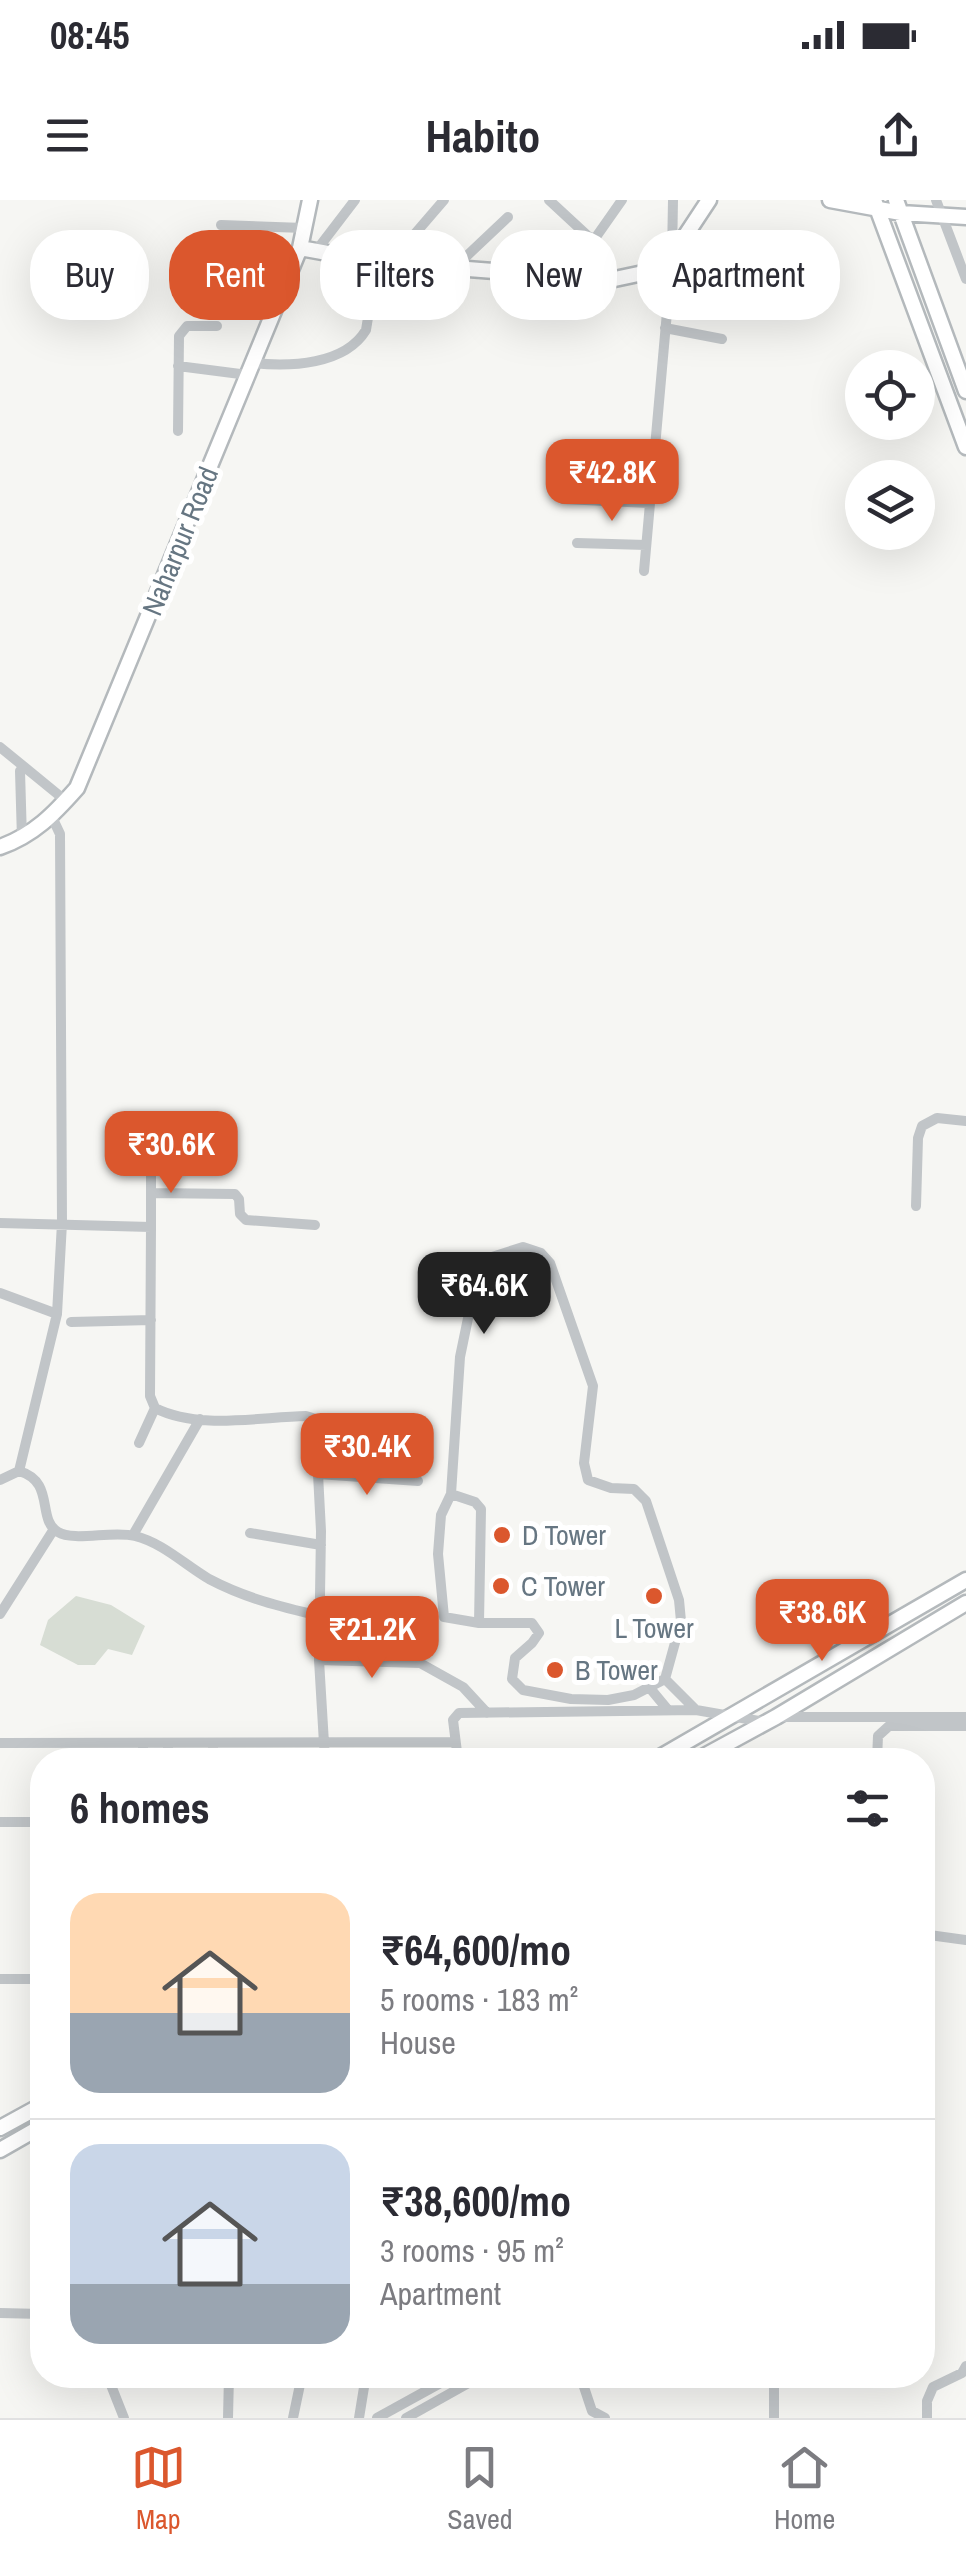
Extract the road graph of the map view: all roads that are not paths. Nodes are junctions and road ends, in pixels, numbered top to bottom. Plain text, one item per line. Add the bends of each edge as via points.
1 (310, 200) edge
2 (355, 200) edge
3 (444, 200) edge
4 (549, 200) edge
5 (622, 200) edge
6 (672, 200) edge
7 (708, 200) edge
8 (830, 200) edge
9 (876, 204) edge
10 (899, 206) edge
11 (939, 207) edge
12 (508, 217) dead end
13 (966, 218) edge
14 (221, 225) dead end
15 (304, 228) junction
16 (418, 230) edge
17 (672, 230) edge
18 (689, 230) edge
19 (300, 248) joint
20 (316, 252) junction
21 (320, 253) edge
22 (470, 253) edge
23 (470, 268) edge
24 (637, 274) edge
25 (966, 279) edge
26 (271, 320) edge
27 (368, 320) edge
28 (666, 320) edge
29 (217, 326) dead end
30 (665, 328) junction
31 (722, 339) dead end
32 (178, 366) junction
33 (251, 369) junction
34 (966, 391) edge
35 (178, 431) dead end
36 (966, 447) edge
37 (563, 498) dead end
38 (649, 503) junction
39 (577, 543) dead end
40 (646, 545) junction
41 (644, 571) dead end
42 (0, 747) edge
43 (20, 771) dead end
44 (66, 801) junction
45 (52, 817) junction
46 (22, 839) junction
47 (0, 847) edge
48 (966, 1120) edge
49 (180, 1154) dead end
50 (151, 1193) junction
51 (916, 1206) dead end
52 (0, 1223) edge
53 (62, 1224) junction
54 (315, 1225) dead end
55 (151, 1226) junction
56 (0, 1293) edge
57 (57, 1314) junction
58 (150, 1320) junction
59 (71, 1322) dead end
60 (155, 1408) junction
61 (200, 1420) junction
62 (139, 1443) dead end
63 (19, 1471) junction
64 (318, 1474) junction
65 (0, 1480) edge
66 (418, 1481) dead end
67 (451, 1494) junction
68 (54, 1528) junction
69 (250, 1534) dead end
70 (133, 1535) junction
71 (321, 1545) junction
72 (966, 1580) edge
73 (4, 1600) edge
74 (966, 1603) edge
75 (0, 1614) edge
76 (320, 1616) junction
77 (478, 1623) junction
78 (319, 1660) junction
79 (665, 1679) junction
80 (649, 1687) junction
81 (668, 1710) junction
82 (696, 1710) junction
83 (488, 1713) junction
84 (734, 1716) junction
85 (966, 1717) edge
86 (771, 1720) junction
87 (966, 1726) edge
88 (324, 1742) junction
89 (455, 1742) junction
90 (0, 1743) edge
91 (213, 1743) junction
92 (142, 1744) junction
93 (168, 1744) junction
94 (142, 1748) edge
95 (168, 1748) edge
96 (213, 1748) edge
97 (324, 1748) edge
98 (456, 1748) edge
99 (677, 1748) edge
100 (719, 1748) edge
101 (878, 1748) edge
102 (0, 1822) edge
103 (30, 1822) edge
104 (935, 1936) edge
105 (966, 1940) edge
106 (0, 1978) edge
107 (30, 1979) edge
108 (30, 2112) edge
109 (0, 2128) edge
110 (30, 2133) edge
111 (0, 2150) edge
112 (0, 2313) edge
113 (30, 2314) edge
114 (966, 2366) edge
115 (935, 2386) edge
116 (111, 2388) edge
117 (229, 2388) edge
118 (300, 2388) edge
119 (364, 2388) edge
120 (431, 2388) edge
121 (460, 2388) edge
122 (584, 2388) edge
123 (774, 2388) edge
124 (933, 2388) edge
125 (124, 2418) edge
126 (228, 2418) edge
127 (294, 2418) edge
128 (359, 2418) edge
129 (377, 2418) edge
130 (406, 2418) edge
131 (605, 2418) edge
132 (774, 2418) edge
133 (927, 2418) edge

1 - 15 street, Naharpur Road
2 - 20 street
3 - 16 street
4 - 5 street via 590,238
6 - 17 street
7 - 18 street
8 - 9 street
9 - 10 street
9 - 36 street
10 - 11 street
10 - 34 street
11 - 13 street
11 - 25 street
12 - 22 street
14 - 15 street
15 - 19 street, Naharpur Road
19 - 20 street
20 - 21 street
23 - 24 street via 610,280
26 - 33 street, Naharpur Road
27 - 33 street via 360,339 336,354
28 - 30 street
29 - 32 street via 182,330
30 - 31 street
30 - 38 street
32 - 33 street
32 - 35 street
33 - 44 street, Naharpur Road via 78,788
37 - 38 street
38 - 40 street
39 - 40 street
40 - 41 street
42 - 44 street
43 - 46 street
44 - 45 street, Naharpur Road
45 - 46 street, Naharpur Road
45 - 53 street via 60,834
46 - 47 street, Naharpur Road
48 - 51 street via 937,1118 922,1126
49 - 50 street via 151,1156
50 - 54 street via 234,1194 246,1220
50 - 55 street
52 - 53 street
53 - 55 street
53 - 57 street
55 - 58 street
56 - 57 street
57 - 63 street
58 - 59 street
58 - 60 street
60 - 61 street
60 - 62 street
61 - 64 street via 316,1419
61 - 70 street
63 - 65 street
63 - 68 street via 42,1488
64 - 66 street
64 - 71 street
67 - 77 street via 481,1509
67 - 77 street via 441,1515 438,1554 444,1617
67 - 79 street via 460,1357 478,1270 492,1257 523,1247 550,1263 593,1386 588,1480 634,1490 646,1500 679,1600 681,1621
68 - 70 street via 69,1536
68 - 73 street
69 - 71 street
70 - 76 street via 227,1588
71 - 76 street
72 - 84 street
73 - 75 street
74 - 86 street
76 - 78 street
77 - 80 street via 532,1623 539,1632 515,1658 512,1679 522,1690 608,1700
78 - 83 street via 420,1663 462,1687
78 - 88 street
79 - 80 street
79 - 82 street
80 - 81 street
81 - 82 street
81 - 83 street
82 - 84 street
83 - 89 street via 455,1716
84 - 86 street
84 - 99 street
85 - 86 street
86 - 100 street
87 - 101 street via 889,1726 878,1736
88 - 89 street
88 - 91 street
88 - 97 street
89 - 98 street
90 - 92 street
91 - 93 street
91 - 96 street
92 - 93 street
92 - 94 street
93 - 95 street
102 - 103 street
104 - 105 street
106 - 107 street
108 - 109 street
110 - 111 street
112 - 113 street
114 - 115 street
116 - 125 street
117 - 126 street
118 - 127 street
119 - 128 street
120 - 129 street
121 - 130 street
122 - 131 street via 592,2411
123 - 132 street
124 - 133 street

